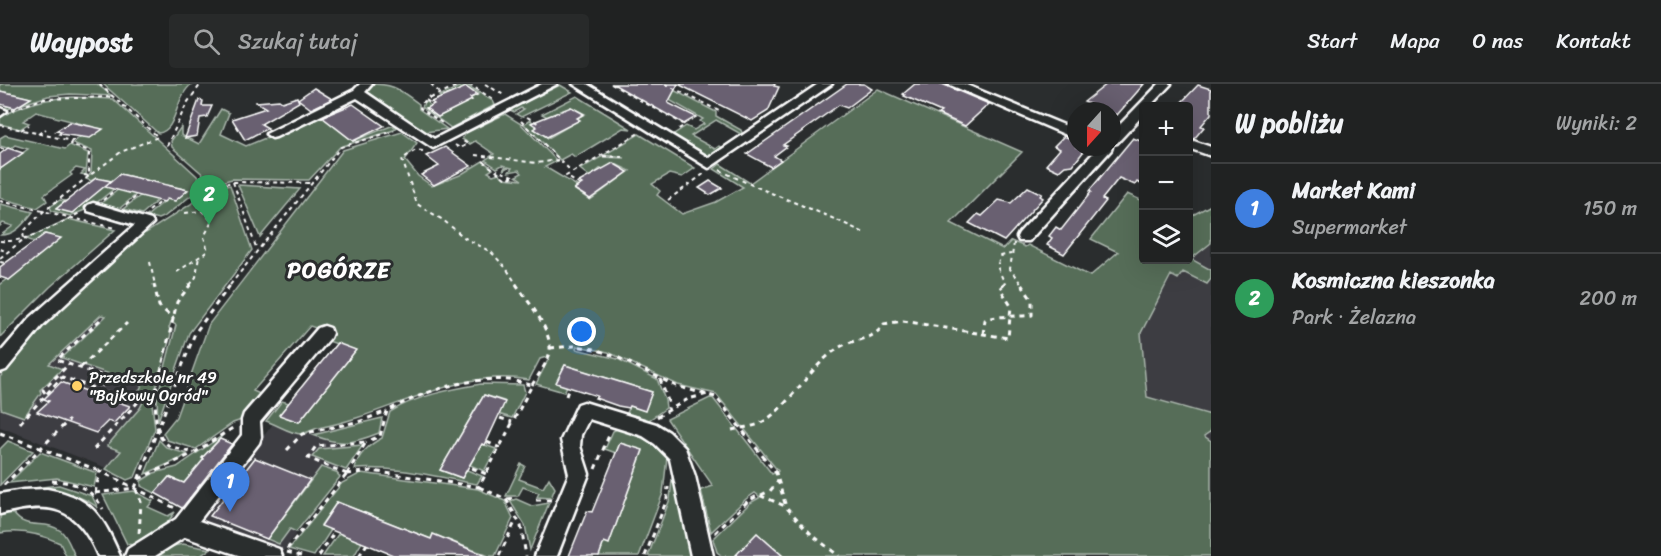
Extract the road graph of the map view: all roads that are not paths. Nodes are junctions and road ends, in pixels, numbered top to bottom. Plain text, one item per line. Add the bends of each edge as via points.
1 (551, 84) edge
2 (579, 84) edge
3 (826, 84) edge
4 (954, 84) edge
5 (1165, 84) edge
6 (362, 88) edge
7 (1129, 120) junction
8 (1139, 124) edge
9 (1121, 129) edge
10 (1067, 131) edge
11 (272, 134) dead end
12 (1193, 145) edge
13 (1211, 152) edge
14 (1097, 156) edge
15 (93, 208) road end
16 (1019, 238) road end
17 (324, 333) dead end
18 (0, 365) edge
19 (0, 504) edge
20 (187, 521) junction
21 (138, 549) edge
22 (700, 549) edge
23 (109, 556) edge
24 (271, 556) edge
25 (546, 556) edge

1 - 6 street via 433,144
2 - 3 street via 665,137 707,169
4 - 10 street
5 - 7 street
6 - 11 street
7 - 8 street
7 - 9 street
12 - 13 street
14 - 16 street
15 - 18 street via 146,223 36,322
17 - 20 street via 251,420 252,437
19 - 23 street via 46,498 69,504 90,519
20 - 21 street
20 - 24 street
22 - 25 street via 678,454 662,438 645,429 584,410 570,444 579,474

